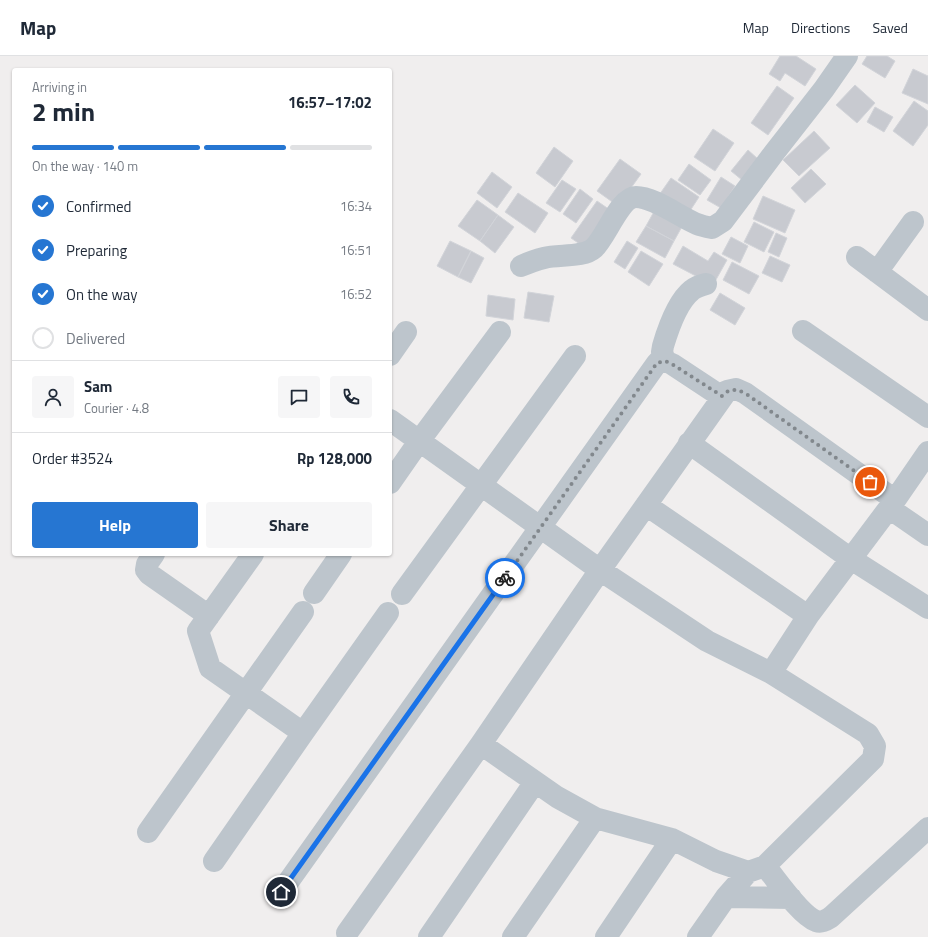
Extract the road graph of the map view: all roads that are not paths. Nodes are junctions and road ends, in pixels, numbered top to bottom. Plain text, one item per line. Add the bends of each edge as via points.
1 (847, 56) edge
2 (913, 222) dead end
3 (858, 257) dead end
4 (521, 266) dead end
5 (877, 272) junction
6 (706, 284) dead end
7 (928, 310) edge
8 (803, 331) dead end
9 (406, 332) dead end
10 (500, 332) dead end
11 (392, 352) edge
12 (575, 356) dead end
13 (665, 361) junction
14 (722, 396) junction
15 (928, 416) edge
16 (392, 421) edge
17 (420, 440) junction
18 (689, 443) junction
19 (928, 452) edge
20 (392, 480) edge
21 (480, 486) junction
22 (892, 504) junction
23 (646, 505) junction
24 (541, 527) junction
25 (928, 535) edge
26 (153, 556) edge
27 (252, 556) edge
28 (340, 556) edge
29 (851, 558) junction
30 (600, 570) junction
31 (314, 593) dead end
32 (402, 594) dead end
33 (928, 608) edge
34 (303, 612) dead end
35 (388, 613) dead end
36 (209, 616) junction
37 (808, 616) junction
38 (770, 673) junction
39 (246, 693) junction
40 (303, 733) junction
41 (481, 744) junction
42 (535, 782) junction
43 (595, 818) junction
44 (928, 828) edge
45 (148, 832) dead end
46 (672, 839) junction
47 (214, 861) dead end
48 (757, 869) junction
49 (281, 892) dead end
50 (726, 897) junction
51 (791, 898) junction
52 (346, 933) dead end
53 (429, 937) edge
54 (513, 937) edge
55 (606, 937) edge
56 (698, 937) edge

1 - 4 street via 723,221 712,228 699,225 646,198 634,197 623,204 593,249 586,253 545,258
2 - 5 street
3 - 5 street
5 - 7 street
6 - 13 street via 693,289 678,309 663,346
8 - 15 street
9 - 11 street
10 - 17 street
12 - 21 street
13 - 14 street
13 - 24 street via 657,363
14 - 18 street
14 - 22 street via 727,391 736,389 745,393
16 - 17 street
17 - 20 street
17 - 21 street
18 - 23 street
18 - 29 street
19 - 22 street
21 - 24 street
21 - 32 street
22 - 25 street
22 - 29 street
23 - 30 street
23 - 37 street
24 - 30 street
24 - 49 street
26 - 36 street via 147,564 146,570 149,574
27 - 36 street
28 - 31 street
29 - 33 street
29 - 37 street
30 - 38 street via 707,641
30 - 41 street
34 - 39 street
35 - 40 street
36 - 39 street via 198,631 210,668
37 - 38 street
38 - 48 street via 868,734 875,746 873,759
39 - 40 street
39 - 45 street
40 - 47 street
41 - 42 street
41 - 52 street
42 - 43 street
42 - 53 street
43 - 46 street
43 - 54 street
44 - 51 street via 824,921 817,922 805,915
46 - 48 street via 716,861
46 - 55 street
48 - 50 street
48 - 51 street
50 - 51 street
50 - 56 street

